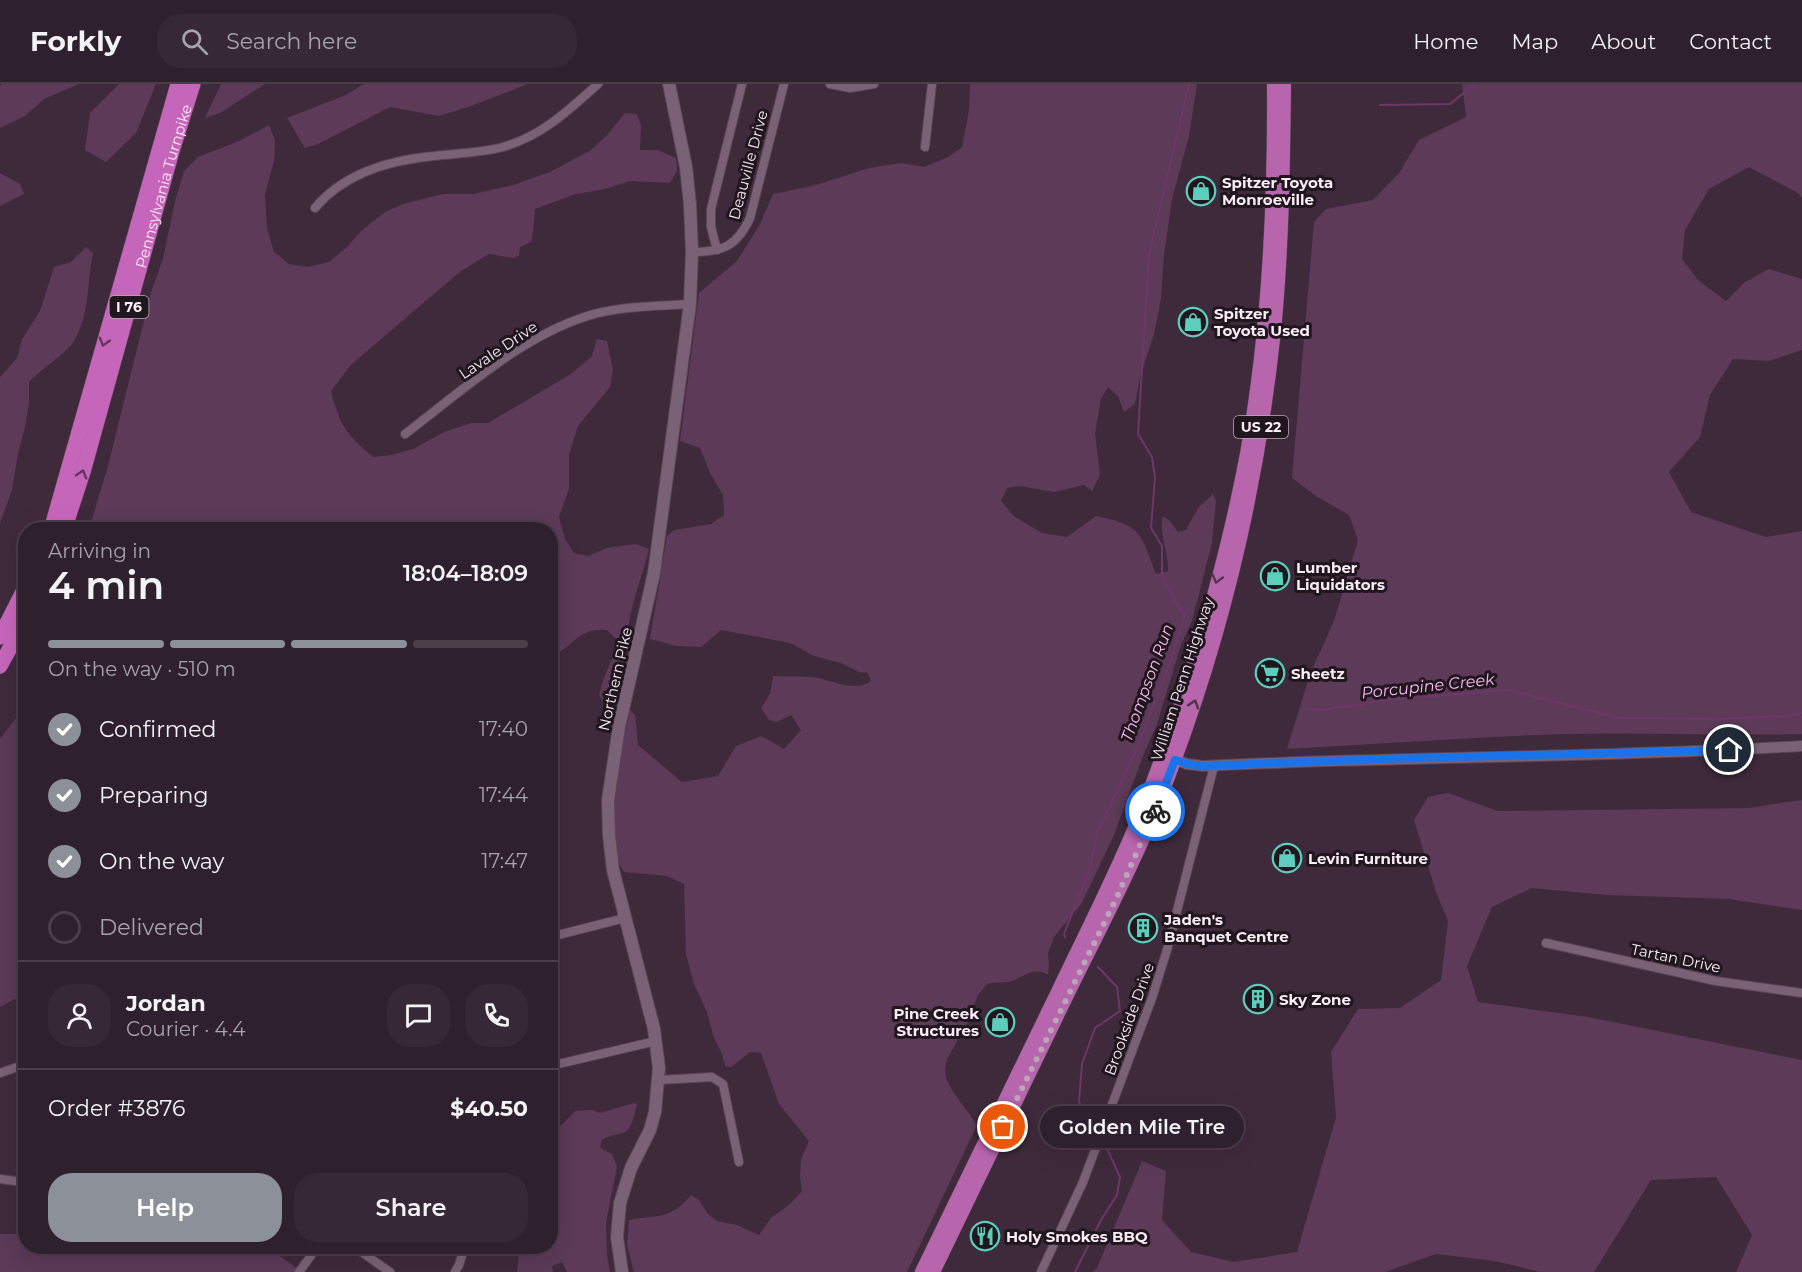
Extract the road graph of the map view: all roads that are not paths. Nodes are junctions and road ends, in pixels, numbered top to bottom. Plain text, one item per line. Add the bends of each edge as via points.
1 (178, 84) edge
2 (193, 84) edge
3 (598, 84) edge
4 (669, 84) edge
5 (784, 84) edge
6 (830, 84) edge
7 (874, 84) edge
8 (932, 84) edge
9 (1274, 84) edge
10 (1284, 84) edge
11 (740, 87) edge
12 (925, 147) dead end
13 (315, 208) dead end
14 (717, 250) junction
15 (692, 252) junction
16 (690, 304) junction
17 (405, 434) dead end
18 (53, 522) edge
19 (67, 522) edge
20 (18, 602) edge
21 (18, 633) edge
22 (0, 637) edge
23 (0, 666) edge
24 (1802, 746) edge
25 (1169, 758) junction
26 (1214, 766) junction
27 (625, 918) junction
28 (558, 935) edge
29 (1546, 943) dead end
30 (1802, 993) edge
31 (656, 1041) junction
32 (558, 1064) edge
33 (18, 1067) edge
34 (0, 1073) edge
35 (659, 1080) junction
36 (739, 1162) dead end
37 (0, 1179) edge
38 (18, 1181) edge
39 (312, 1254) edge
40 (364, 1254) edge
41 (462, 1254) edge
42 (299, 1272) edge
43 (390, 1272) edge
44 (455, 1272) edge
45 (622, 1272) edge
46 (922, 1272) edge
47 (933, 1272) edge
48 (1041, 1272) edge

1 -> 18 highway, Pennsylvania Turnpike / I 76
19 -> 2 highway, Pennsylvania Turnpike / I 76
3 - 13 street via 560,118 525,138 502,147 381,166 350,179
4 - 15 main road, Northern Pike via 686,167
5 - 14 street, Deauville Drive via 750,218 736,241
6 - 7 street via 850,88
8 - 12 street
9 -> 25 highway, William Penn Highway / US 22 via 1268,284 1249,443 1232,523
25 -> 10 highway, William Penn Highway / US 22 via 1207,665 1248,497 1263,412 1281,242
11 - 14 street via 711,209
14 - 15 street
15 - 16 main road, Northern Pike
16 - 17 street, Lavale Drive via 599,313 537,337
16 - 27 main road, Northern Pike via 654,573 610,778 610,850
20 - 22 highway
21 - 23 highway
24 - 26 street
25 - 26 street
25 - 46 highway, William Penn Highway / US 22
25 - 47 highway, William Penn Highway / US 22 via 1153,816 1117,897
26 - 48 street, Brookside Drive via 1160,975 1083,1182
27 - 28 street
27 - 31 main road, Northern Pike
29 - 30 street, Tartan Drive via 1716,981
31 - 32 street
31 - 35 main road, Northern Pike
33 - 34 street
35 - 36 street via 712,1077 723,1084
35 - 45 main road, Northern Pike via 650,1130 631,1168 620,1203 617,1237
37 - 38 street
39 - 42 street
40 - 43 street
41 - 44 street

